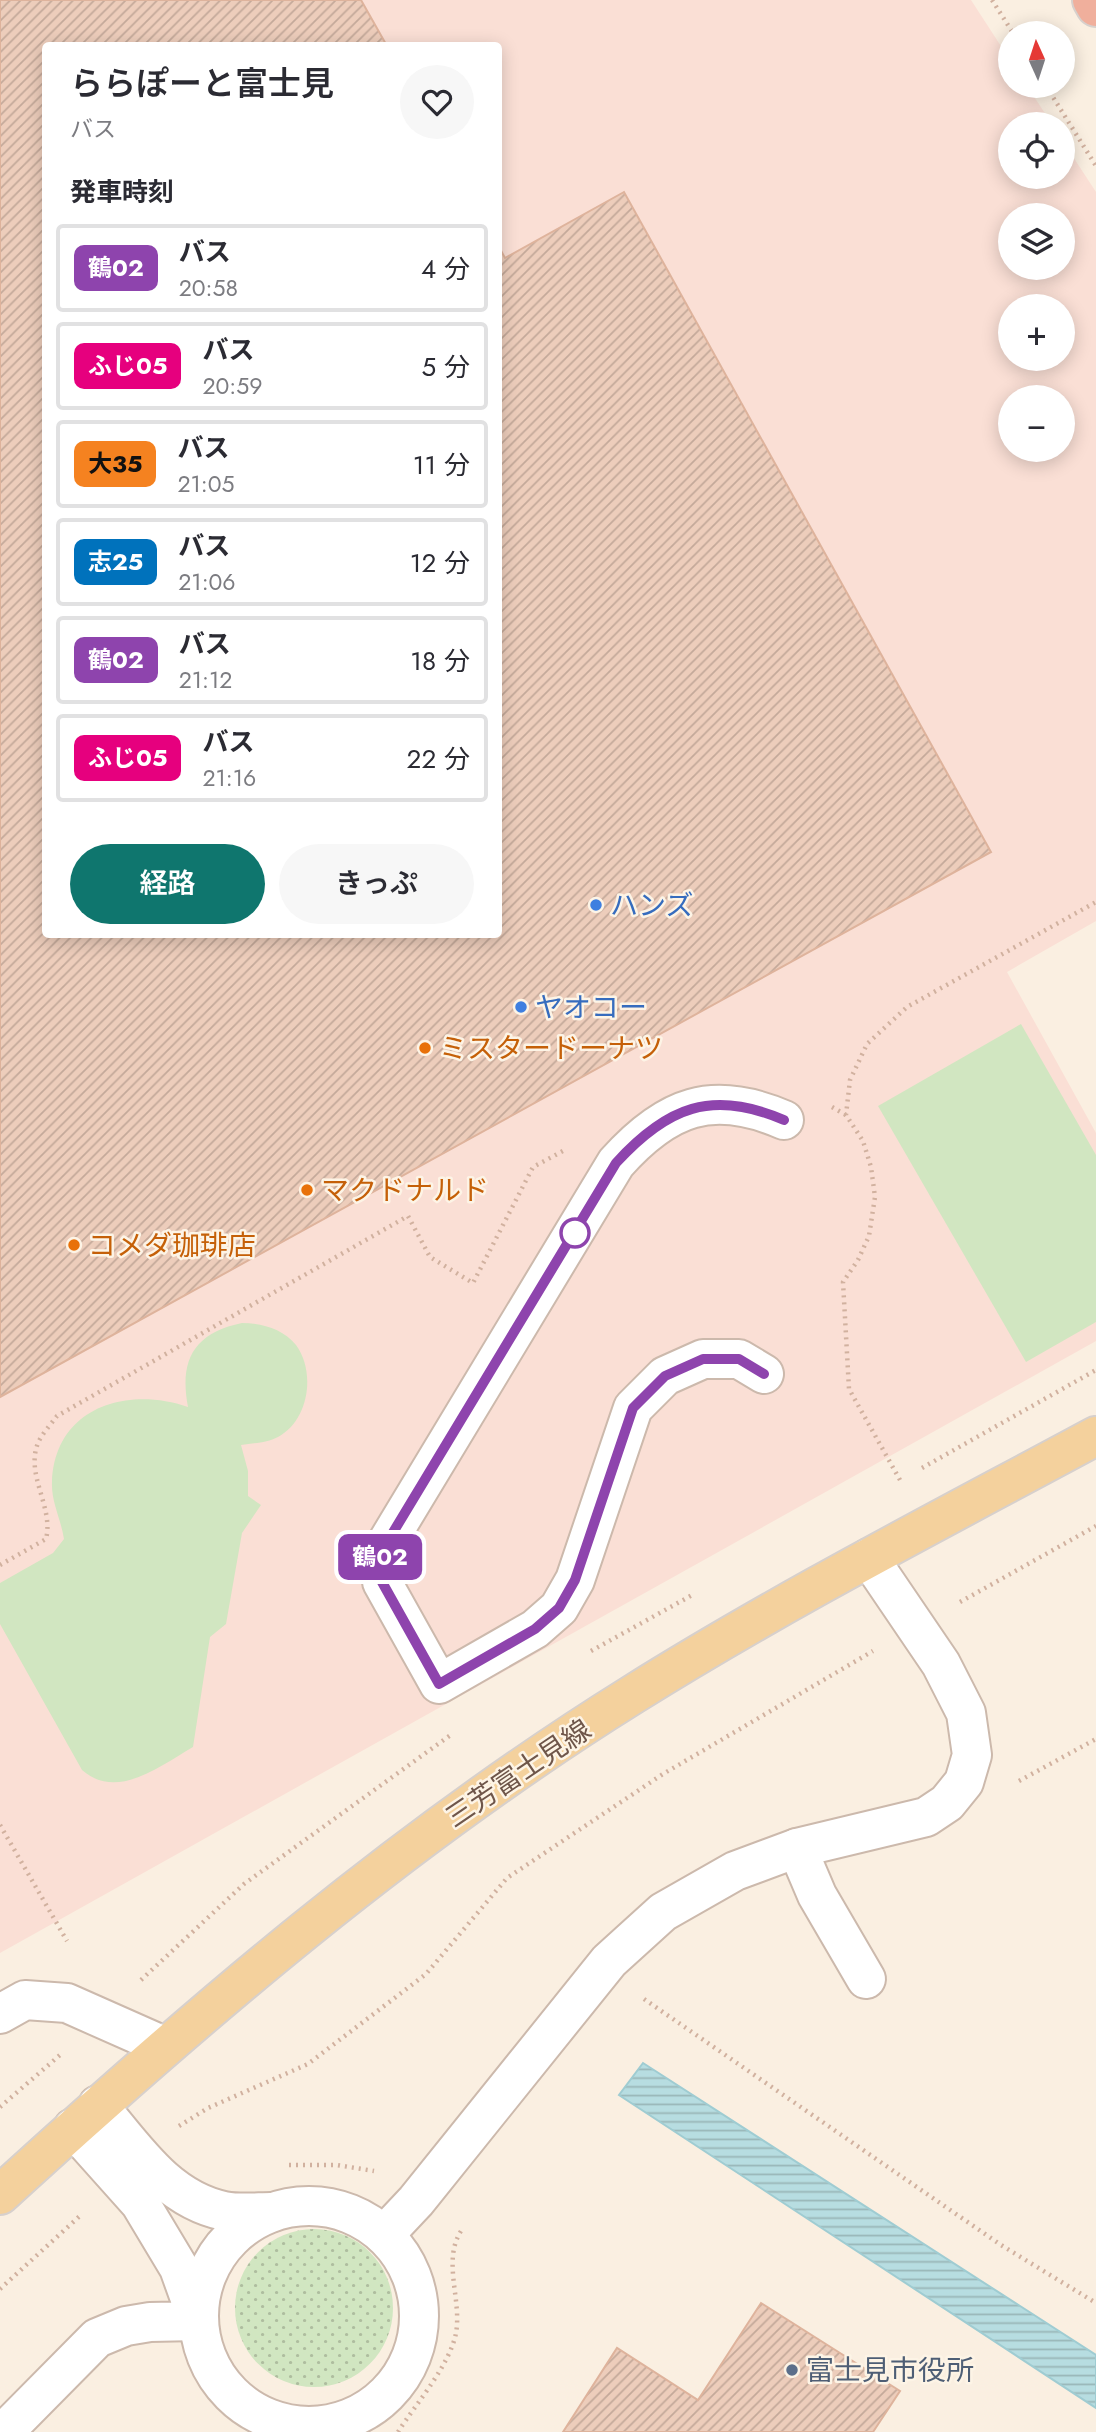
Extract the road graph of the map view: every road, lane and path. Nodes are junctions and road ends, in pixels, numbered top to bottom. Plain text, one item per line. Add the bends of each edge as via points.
1 (992, 0) edge
2 (1091, 0) edge
3 (1096, 7) edge
4 (1005, 21) edge
5 (1054, 98) edge
6 (1096, 166) edge
7 (1096, 902) edge
8 (784, 1120) dead end
9 (473, 1283) dead end
10 (764, 1374) dead end
11 (1096, 1436) edge
12 (900, 1480) dead end
13 (1096, 1526) edge
14 (869, 1558) junction
15 (0, 1565) edge
16 (916, 1627) junction
17 (0, 1825) edge
18 (797, 1848) junction
19 (66, 1941) dead end
20 (866, 1979) dead end
21 (641, 1997) dead end
22 (0, 2014) edge
23 (164, 2046) junction
24 (86, 2117) junction
25 (130, 2168) junction
26 (275, 2168) dead end
27 (0, 2194) edge
28 (416, 2201) junction
29 (272, 2212) junction
30 (467, 2223) dead end
31 (459, 2234) junction
32 (384, 2235) junction
33 (0, 2289) edge
34 (1096, 2303) edge
35 (198, 2321) junction
36 (4, 2432) edge
37 (398, 2432) edge

1 - 4 path
2 - 3 highway
5 - 6 path
7 - 12 path via 907,1007 867,1044 850,1080 846,1115 863,1140 875,1197 869,1236 843,1282 849,1389
8 - 10 street via 756,1108 724,1103 691,1108 661,1121 616,1163 380,1554 382,1582 439,1684 535,1629 559,1608 575,1580 633,1408 665,1376 703,1359 739,1359
9 - 15 path via 430,1256 408,1216 57,1416 38,1442 34,1465 49,1528 46,1539
11 - 14 main road, 三芳富士見線
13 - 16 path
14 - 16 street
14 - 23 main road, 三芳富士見線 via 631,1695 428,1834
16 - 18 street via 966,1713 972,1755 964,1782 947,1803 926,1817
16 - 25 path via 663,1774 507,1878 426,1974 308,2064 208,2108 161,2137
17 - 19 path
18 - 20 street via 817,1895
18 - 28 street via 735,1871 663,1912 609,1961
21 - 34 path via 1001,2245
22 - 23 street via 25,2000 68,2003
23 - 24 main road, 三芳富士見線
24 - 25 street
24 - 27 main road, 三芳富士見線
25 - 29 street via 159,2178 191,2200 225,2211
25 - 33 path
25 - 35 street via 140,2203 179,2268
26 - 28 path via 302,2162 379,2171
28 - 31 path
28 - 32 street
29 - 32 street via 302,2206 332,2208 360,2218
29 - 35 street via 226,2242 210,2266
30 - 31 path
31 - 37 path via 453,2261 456,2333 448,2356
32 - 35 street via 406,2264 419,2298 419,2334 407,2368 385,2397 355,2417 320,2427 284,2424 250,2411 223,2387 205,2356
35 - 36 street via 126,2326 97,2338

